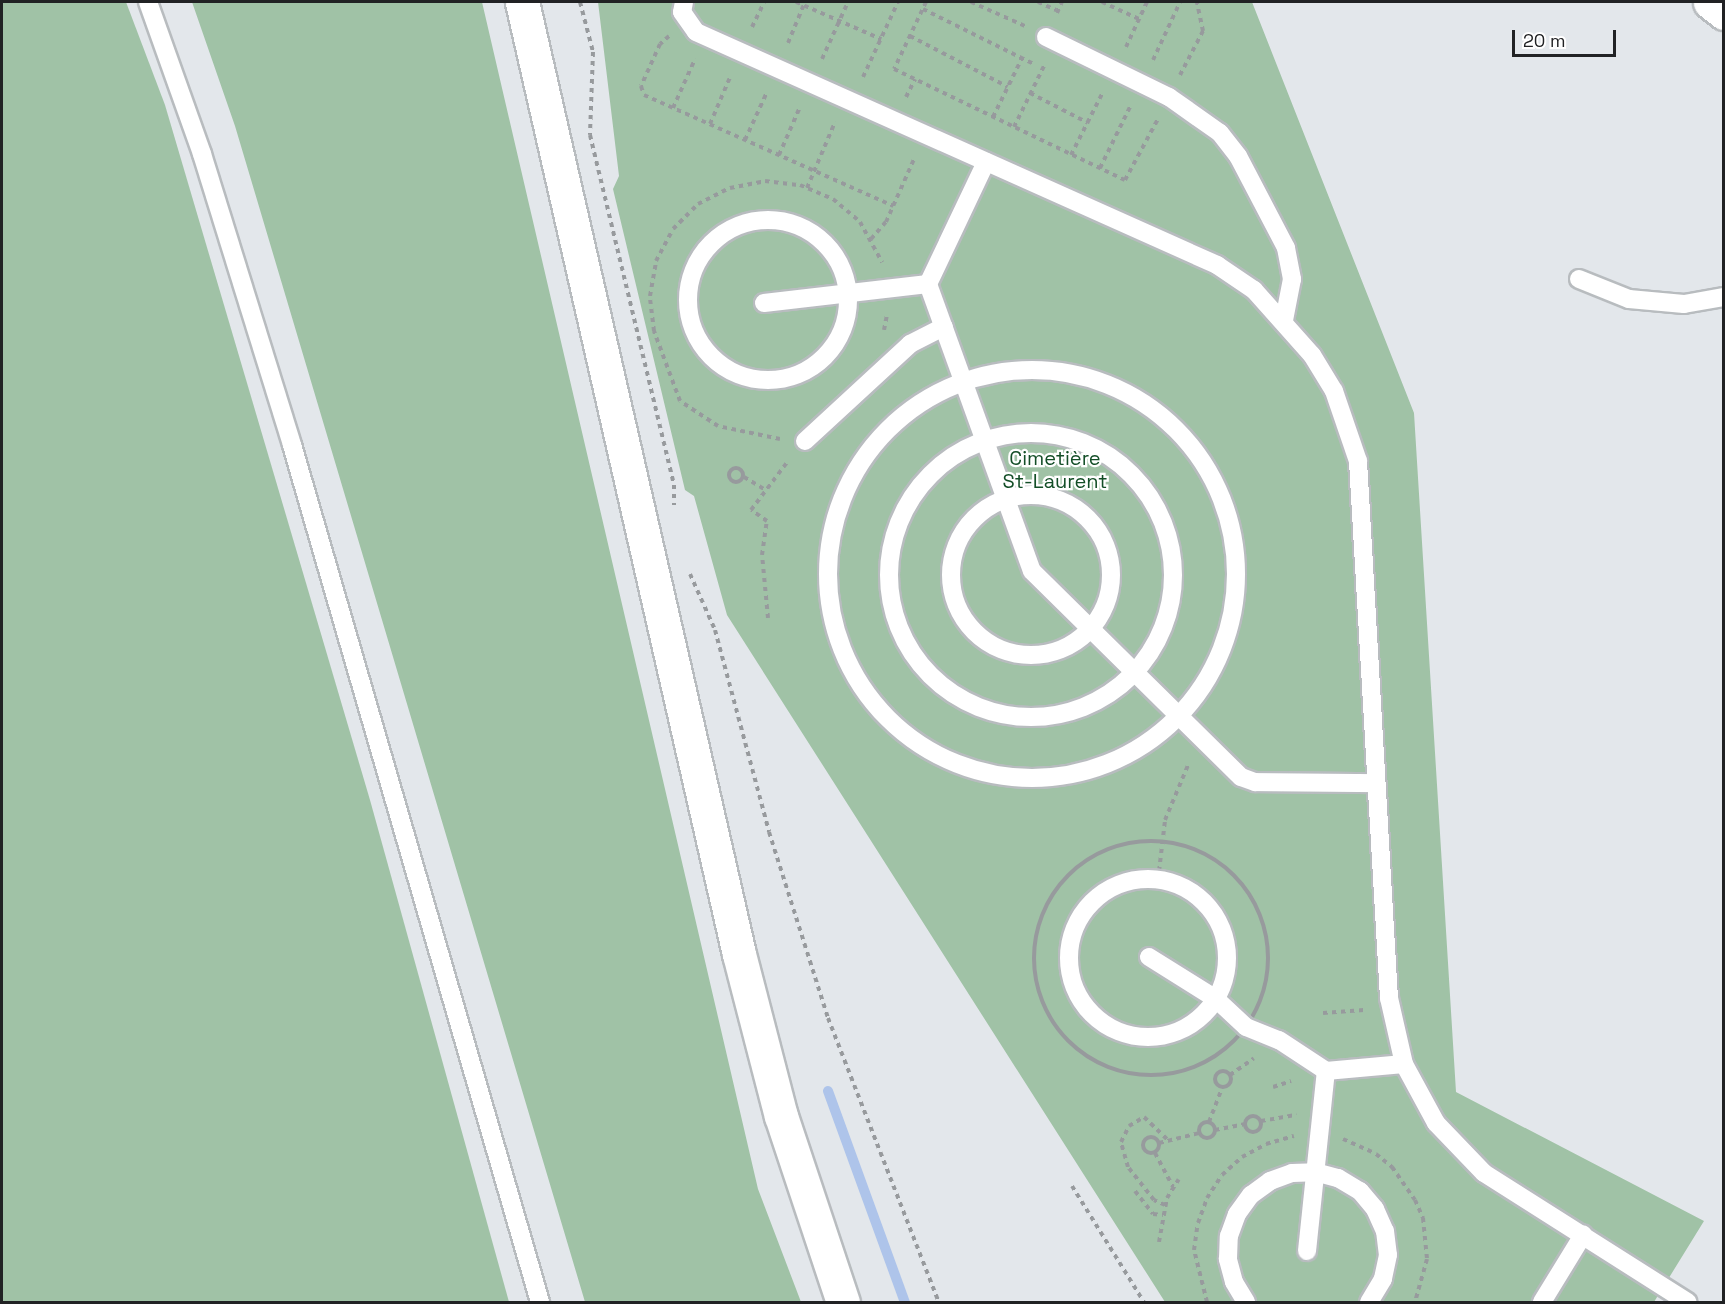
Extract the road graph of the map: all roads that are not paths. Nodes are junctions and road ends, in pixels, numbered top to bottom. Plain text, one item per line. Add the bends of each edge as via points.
1 (148, 2) edge
2 (522, 2) edge
3 (684, 2) edge
4 (1710, 2) edge
5 (1724, 13) edge
6 (1046, 36) road end
7 (986, 162) junction
8 (1579, 279) dead end
9 (928, 284) junction
10 (848, 294) junction
11 (1724, 297) edge
12 (764, 303) dead end
13 (1284, 321) junction
14 (944, 327) junction
15 (963, 381) junction
16 (985, 440) junction
17 (805, 441) road end
18 (1006, 498) junction
19 (1091, 629) junction
20 (1135, 673) junction
21 (1179, 716) junction
22 (1376, 783) junction
23 (1149, 957) dead end
24 (1216, 999) junction
25 (1404, 1064) junction
26 (1326, 1071) junction
27 (1315, 1172) junction
28 (1583, 1235) junction
29 (1307, 1251) dead end
30 (540, 1302) edge
31 (843, 1302) edge
32 (1246, 1302) edge
33 (1369, 1302) edge
34 (1542, 1302) edge
35 (1687, 1302) edge

1 - 30 lane via 202,154 292,446
2 - 31 street via 739,954 782,1116
3 - 7 lane via 682,12 687,24 705,36
4 - 5 street
6 - 13 lane via 1169,97 1220,133 1238,156 1281,238 1292,279
7 - 9 lane
7 - 13 lane via 1217,265 1254,290
8 - 11 lane via 1629,298 1684,303
9 - 10 lane
9 - 14 lane
10 - 10 lane via 841,267 825,244 802,228 775,220 747,223 722,234 703,254 695,270 688,306 694,331 707,352 726,369 749,378 774,380 799,375 821,361 837,342 846,319
10 - 12 lane
13 - 22 lane via 1312,355 1334,392 1358,461
14 - 15 lane
14 - 17 lane via 910,344
15 - 16 lane
15 - 21 lane via 1001,372 1040,369 1079,375 1116,388 1150,407 1180,433 1204,464 1222,498 1233,536 1237,575 1233,614 1222,651 1204,686
15 - 21 lane via 902,415 856,468 841,499 831,533 827,568 837,637 851,669 878,708 922,746 953,762 1021,778 1056,777 1101,766 1153,739
16 - 18 lane
16 - 20 lane via 1029,433 1073,440 1106,454 1145,491 1163,522 1173,575 1164,627
16 - 20 lane via 932,472 906,505 898,524 889,564 890,595 897,625 917,661 964,701 1003,715 1024,717 1065,714 1084,708 1120,687
18 - 19 lane via 1032,571
18 - 19 lane via 1029,494 1073,507 1091,522 1104,542 1111,564 1110,588 1104,610
18 - 19 lane via 982,511 963,530 952,555 950,581 961,615 971,630 992,646 1018,655 1044,655 1070,646
19 - 20 lane
20 - 21 lane
21 - 22 lane via 1229,769 1255,782
22 - 25 lane via 1390,1008
23 - 24 lane
24 - 24 lane via 1200,1018 1179,1031 1155,1037 1130,1036 1107,1027 1088,1010 1075,989 1068,965 1070,941 1079,918 1095,899 1116,885 1140,879 1158,880 1188,890 1208,906 1227,951 1225,976
24 - 26 lane via 1246,1027 1279,1040
25 - 26 lane
25 - 28 lane via 1436,1122 1468,1158 1484,1173
26 - 27 lane
27 - 29 lane
27 - 32 lane via 1292,1173 1270,1182 1251,1195 1237,1214 1229,1236 1228,1259 1234,1282
27 - 33 lane via 1338,1178 1360,1191 1375,1209 1385,1231 1388,1255 1383,1279
28 - 34 lane
28 - 35 lane

